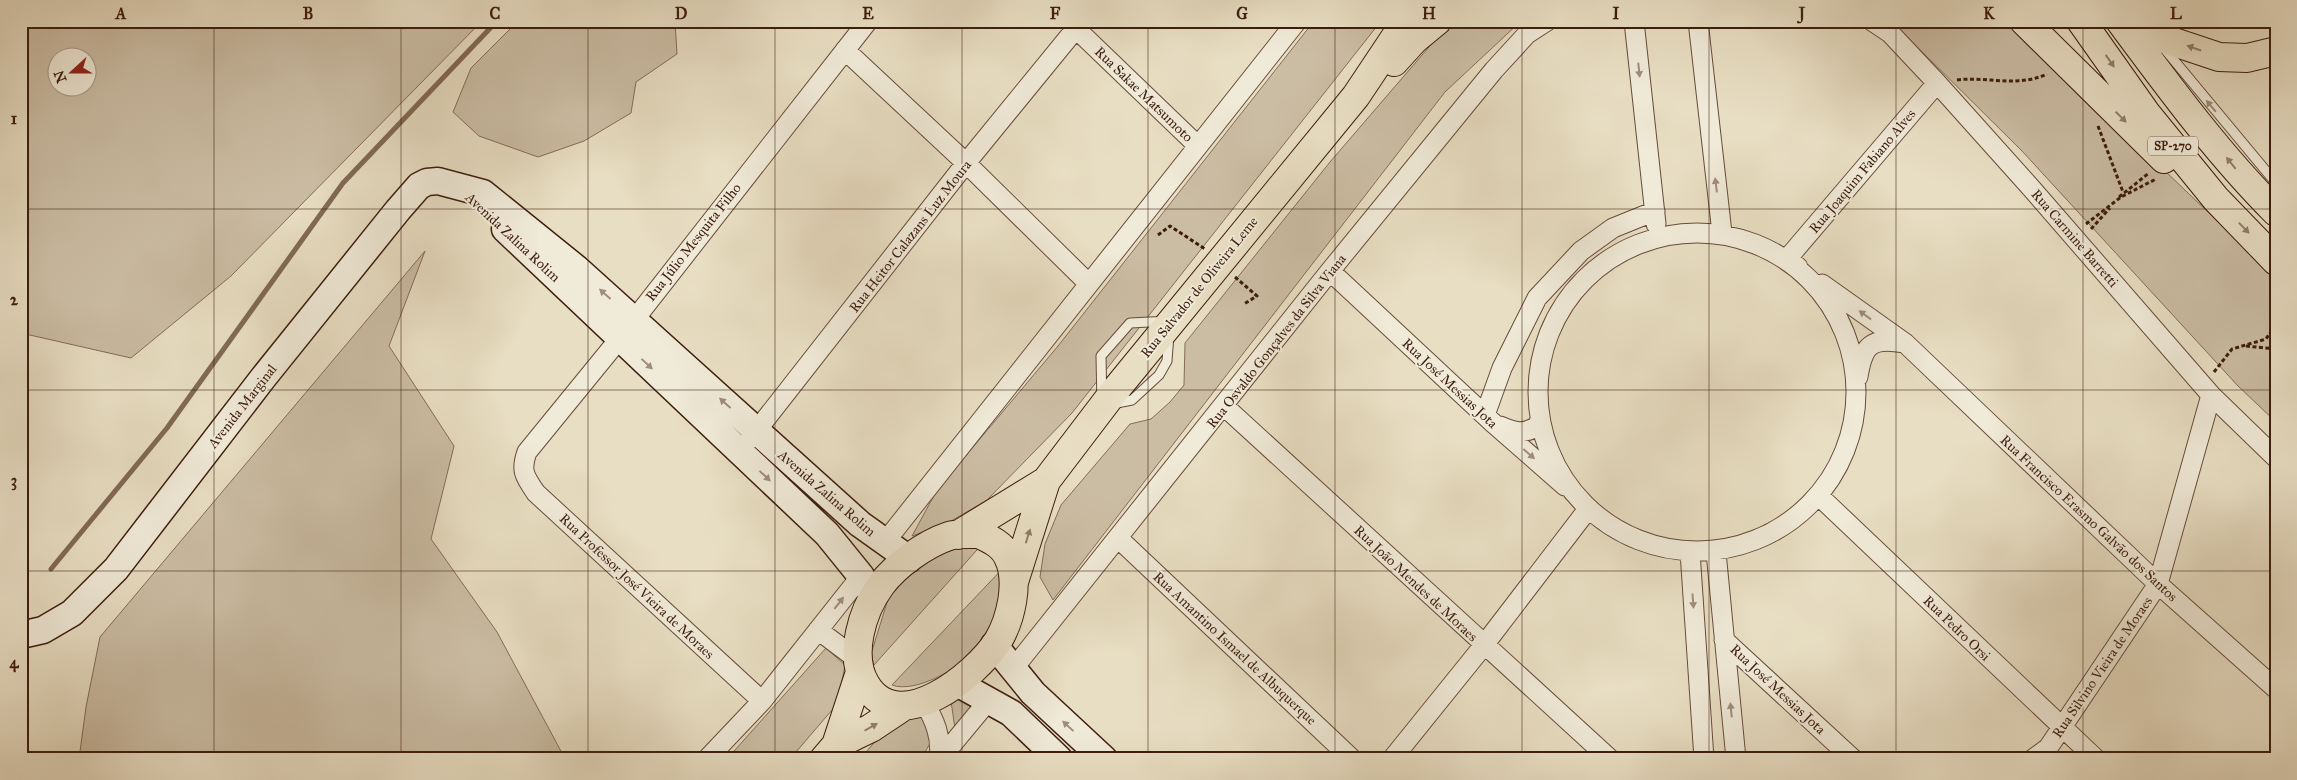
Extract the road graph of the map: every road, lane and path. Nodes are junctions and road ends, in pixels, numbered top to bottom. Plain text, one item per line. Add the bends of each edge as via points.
1 (868, 21) edge
2 (1296, 21) edge
3 (1406, 21) edge
4 (1437, 21) edge
5 (1547, 21) edge
6 (1634, 21) edge
7 (1698, 21) edge
8 (1872, 21) edge
9 (2024, 21) edge
10 (2082, 21) edge
11 (2134, 23) edge
12 (1075, 24) edge
13 (845, 50) junction
14 (2276, 51) edge
15 (2068, 64) junction
16 (1937, 83) junction
17 (1356, 96) junction
18 (2096, 120) dead end
19 (1198, 146) junction
20 (966, 164) junction
21 (2177, 171) junction
22 (2276, 184) edge
23 (459, 186) joint
24 (2123, 192) junction
25 (2216, 199) junction
26 (1655, 211) junction
27 (2276, 212) edge
28 (1722, 233) junction
29 (1158, 235) dead end
30 (1658, 236) junction
31 (2075, 239) junction
32 (1220, 260) junction
33 (1787, 260) junction
34 (2276, 261) edge
35 (1330, 271) junction
36 (1089, 284) junction
37 (1244, 304) dead end
38 (2276, 324) edge
39 (626, 328) junction
40 (1905, 343) junction
41 (2241, 346) junction
42 (2276, 349) edge
43 (1856, 390) junction
44 (2208, 391) junction
45 (1224, 406) junction
46 (1489, 418) junction
47 (1540, 420) junction
48 (756, 431) junction
49 (740, 451) junction
50 (2276, 458) edge
51 (522, 466) joint
52 (1046, 481) junction
53 (1573, 492) junction
54 (1820, 496) junction
55 (1588, 509) junction
56 (958, 535) junction
57 (1118, 538) junction
58 (885, 542) junction
59 (1690, 552) junction
60 (1716, 552) junction
61 (909, 559) junction
62 (1014, 582) junction
63 (2158, 584) junction
64 (867, 587) junction
65 (818, 630) junction
66 (21, 635) edge
67 (1724, 640) junction
68 (994, 645) junction
69 (1484, 645) junction
70 (859, 666) junction
71 (1013, 670) junction
72 (957, 683) junction
73 (2276, 689) edge
74 (989, 700) junction
75 (762, 701) junction
76 (913, 704) junction
77 (2062, 727) junction
78 (830, 752) edge
79 (707, 759) edge
80 (939, 759) edge
81 (1060, 759) edge
82 (1104, 759) edge
83 (1352, 759) edge
84 (1392, 759) edge
85 (1610, 759) edge
86 (1704, 759) edge
87 (1736, 759) edge
88 (1853, 759) edge
89 (2033, 759) edge
90 (2096, 759) edge

1 - 13 street, Rua Júlio Mesquita Filho
2 - 19 street
3 - 17 main road
4 - 17 main road
5 - 35 street, Rua Osvaldo Gonçalves da Silva Viana via 1527,34 1494,70
6 -> 26 street
28 -> 7 street
8 - 16 street, Rua Carmine Barretti via 1890,33
9 - 15 main road
10 -> 25 main road, SP-270 via 2146,112
14 -> 11 main road via 2247,58 2219,57 2162,38
22 -> 11 lane
27 -> 11 main road, SP-270 via 2250,186 2183,105
12 - 19 street, Rua Sakae Matsumoto
12 - 20 street, Rua Heitor Calazans Luz Moura
13 - 20 street
13 - 39 street, Rua Júlio Mesquita Filho
15 - 16 path via 2038,78 2008,82 1962,79
15 -> 21 main road
16 - 31 street, Rua Carmine Barretti
16 - 33 street, Rua Joaquim Fabiano Alves
17 - 32 main road, Rua Salvador de Oliveira Leme
18 - 24 path
19 - 36 street
20 - 36 street
20 - 48 street, Rua Heitor Calazans Luz Moura
21 - 24 path via 2157,170 2146,174
21 - 25 main road
21 - 31 path via 2121,197
23 - 39 main road, Avenida Zalina Rolim via 483,193 576,268
23 - 66 main road, Avenida Marginal via 427,182 412,193 263,378 116,569 72,613 43,630
24 - 31 path
25 -> 34 main road, SP-270
26 - 30 street
26 - 46 street via 1613,228 1581,250 1537,298 1502,368
28 - 30 street via 1690,231
28 - 33 street via 1756,243
29 - 32 path via 1170,226
30 - 47 street via 1626,248 1597,266 1572,290 1554,320 1542,352 1537,386
31 - 44 street, Rua Carmine Barretti
32 - 37 path via 1257,296
32 - 52 main road, Rua Salvador de Oliveira Leme
40 -> 33 street, Rua Francisco Erasmo Galvão dos Santos
33 - 43 street via 1831,304 1849,341
35 - 45 street, Rua Osvaldo Gonçalves da Silva Viana
35 - 46 street, Rua José Messias Jota
36 - 58 street
38 - 41 path via 2266,339
48 -> 39 main road, Avenida Zalina Rolim
39 -> 49 main road, Avenida Zalina Rolim
39 - 51 street, Rua Júlio Mesquita Filho via 527,452
40 - 43 street via 1882,340 1871,343 1862,361
40 - 63 street, Rua Francisco Erasmo Galvão dos Santos
41 - 42 path
41 - 44 path via 2232,349
43 - 54 street via 1854,423 1842,462
44 - 50 street, Rua Carmine Barretti
44 - 63 street, Rua Silvino Vieira de Moraes
45 - 57 street, Rua Osvaldo Gonçalves da Silva Viana
45 - 69 street, Rua João Mendes de Moraes
46 - 47 street via 1518,433 1532,430
46 -> 53 street, Rua José Messias Jota
47 - 53 street
48 - 49 street, Rua Heitor Calazans Luz Moura
48 - 58 main road, Avenida Zalina Rolim via 860,524
49 -> 64 main road, Avenida Zalina Rolim via 827,534
51 - 75 street, Rua Professor José Vieira de Moraes via 536,494
52 - 56 main road
62 -> 52 main road
53 - 55 street
54 - 60 street via 1773,534 1745,546
54 - 77 street, Rua Pedro Orsi
55 - 59 street via 1635,540
55 - 69 street
56 - 61 main road via 949,536
56 - 62 main road via 979,534 995,541 1008,556
57 - 71 street, Rua Osvaldo Gonçalves da Silva Viana
57 - 83 street, Rua Amantino Ismael de Albuquerque
58 - 61 main road, Avenida Zalina Rolim
59 - 60 street
59 -> 86 street
60 - 67 street
61 - 64 main road via 888,577
62 - 68 main road via 1004,627
63 - 73 street, Rua Francisco Erasmo Galvão dos Santos
63 - 77 street, Rua Silvino Vieira de Moraes
65 -> 64 street
64 - 70 main road via 859,641
65 - 70 street
65 - 75 street
87 -> 67 street
67 - 88 street, Rua José Messias Jota
68 - 71 main road
68 - 72 main road via 982,661
69 - 84 street
69 - 85 street, Rua João Mendes de Moraes
70 - 76 main road via 866,686 876,698 892,706
70 - 78 main road
82 -> 71 main road via 1032,693
72 - 74 main road
72 - 76 main road
74 - 80 street
74 - 81 main road via 1011,714
75 - 79 street
78 -> 76 main road
76 - 80 street via 932,718 940,740
77 - 89 street, Rua Silvino Vieira de Moraes via 2048,748
77 - 90 street, Rua Pedro Orsi

